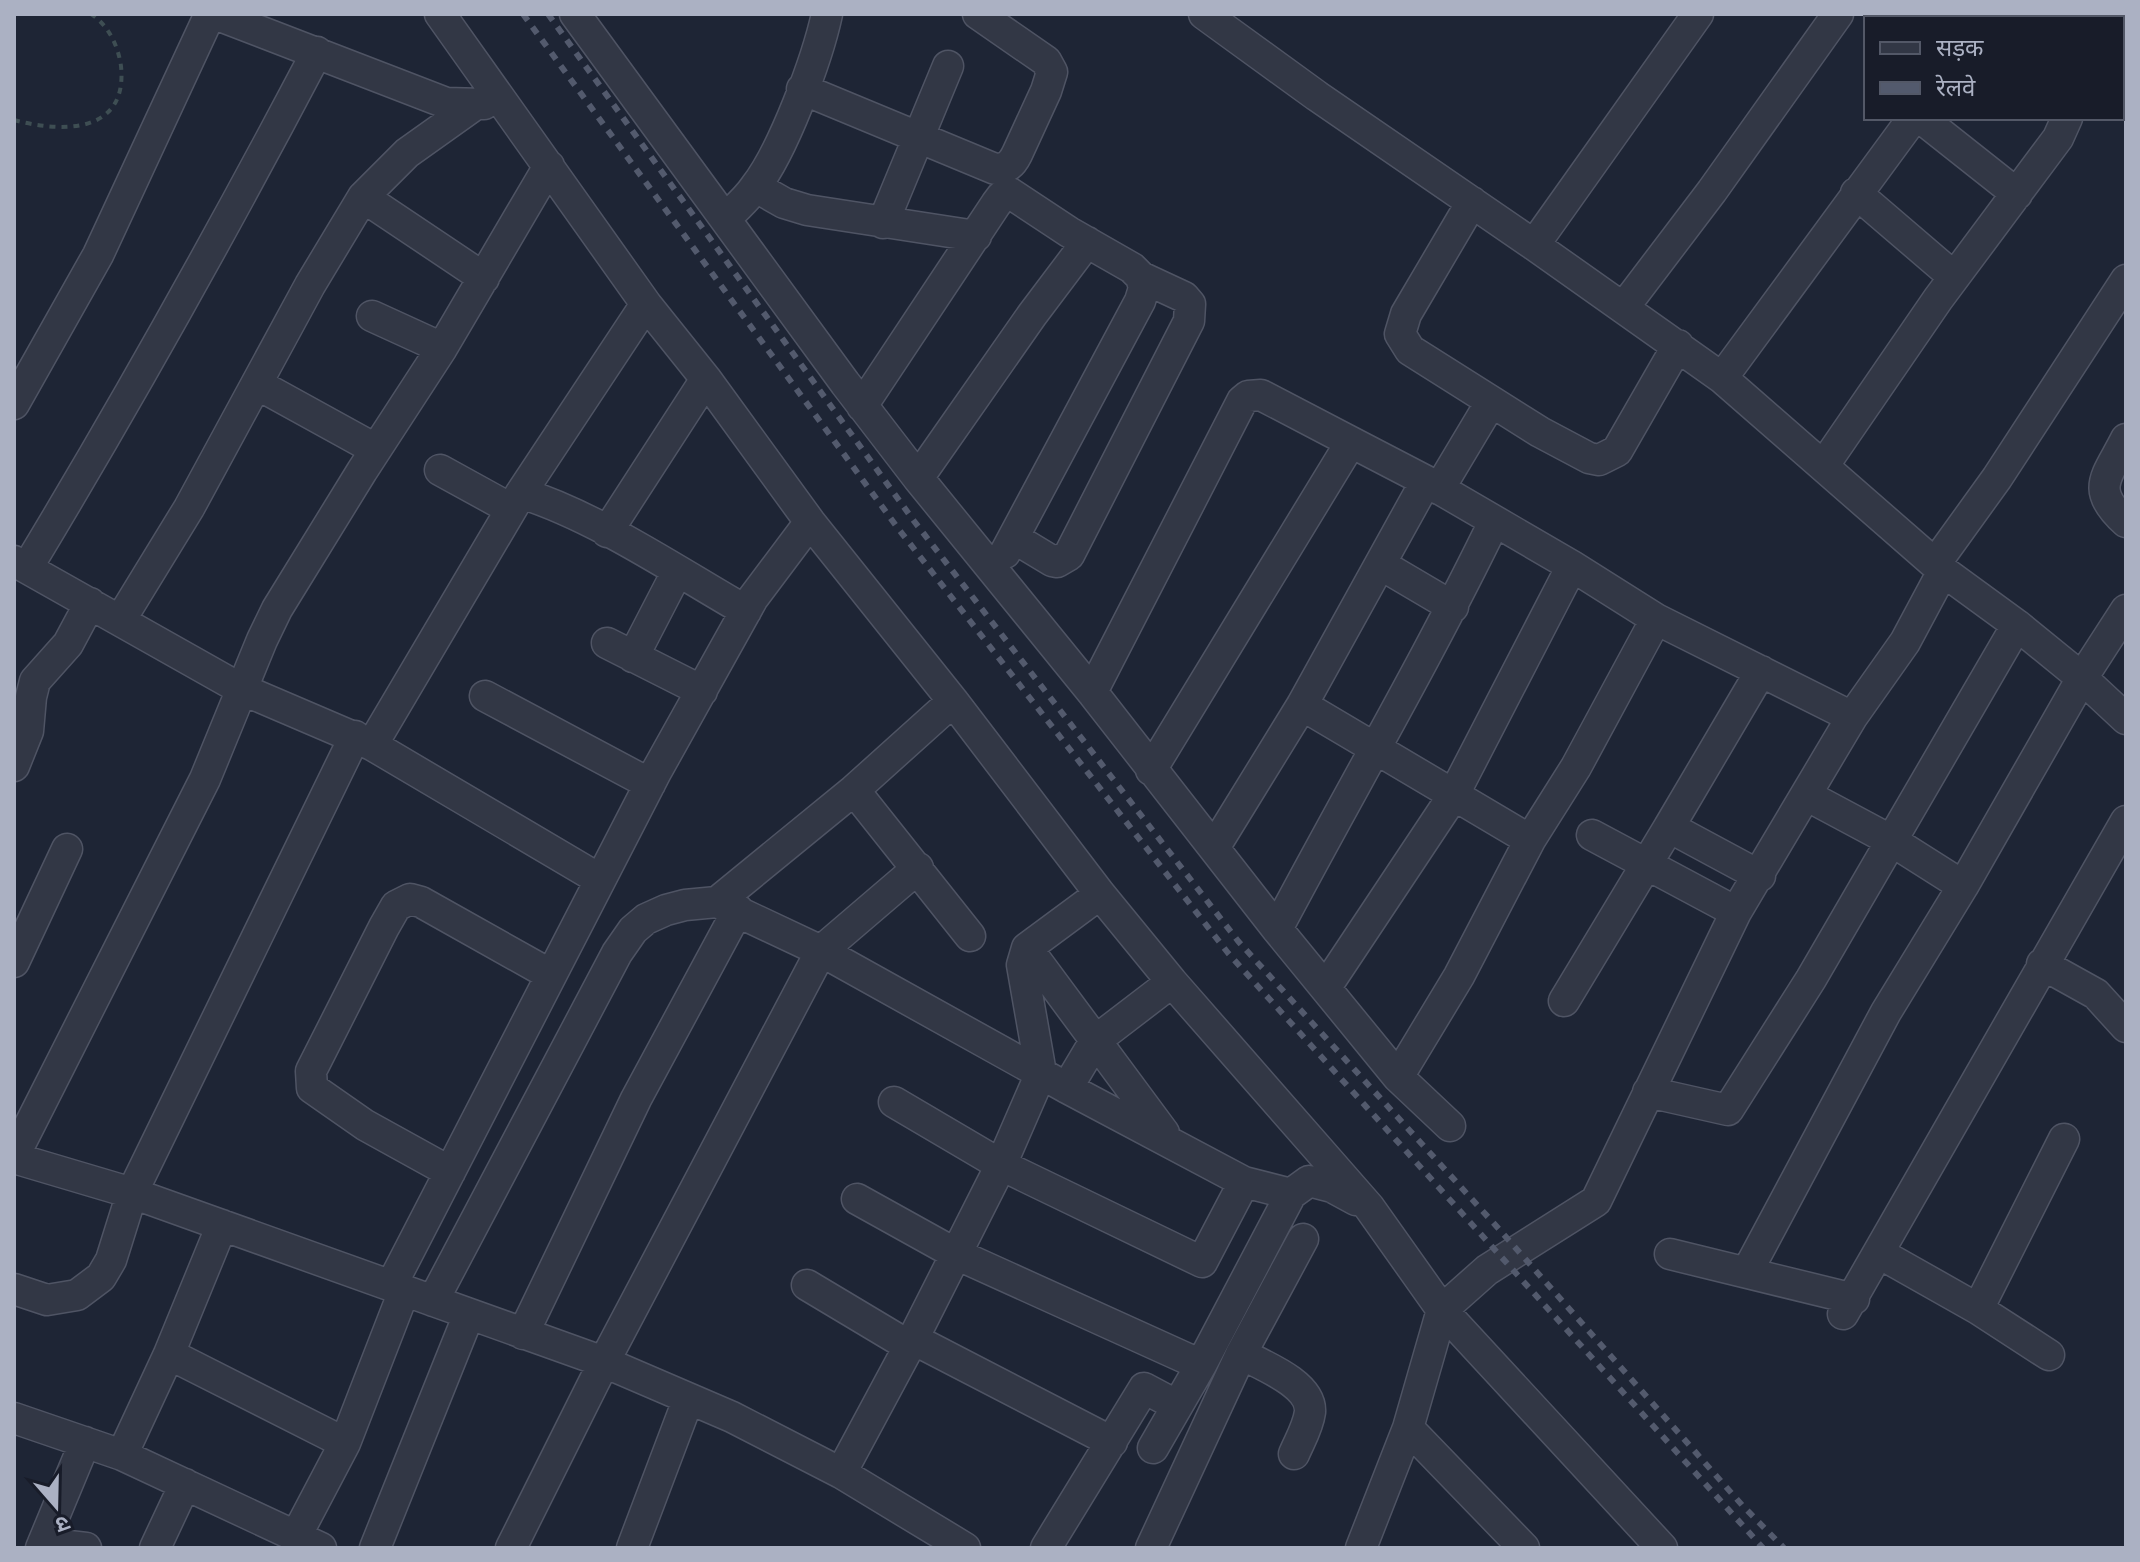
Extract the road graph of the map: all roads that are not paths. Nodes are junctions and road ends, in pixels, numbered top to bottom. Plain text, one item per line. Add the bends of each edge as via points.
1 (440, 14) edge
2 (827, 14) edge
3 (978, 14) edge
4 (1204, 14) edge
5 (1698, 14) edge
6 (1838, 14) edge
7 (220, 15) edge
8 (591, 22) edge
9 (317, 52) junction
10 (948, 66) dead end
11 (802, 89) junction
12 (487, 104) junction
13 (1911, 120) edge
14 (1924, 120) edge
15 (2066, 120) edge
16 (916, 137) junction
17 (549, 166) junction
18 (756, 187) junction
19 (1856, 193) junction
20 (2017, 194) junction
21 (363, 197) junction
22 (1472, 202) junction
23 (725, 219) junction
24 (883, 223) junction
25 (976, 236) junction
26 (1087, 242) junction
27 (1534, 245) junction
28 (1141, 277) junction
29 (1954, 277) junction
30 (484, 278) junction
31 (2126, 280) edge
32 (646, 304) junction
33 (1624, 307) junction
34 (372, 316) dead end
35 (1678, 345) junction
36 (442, 348) junction
37 (1722, 378) junction
38 (706, 379) junction
39 (257, 384) junction
40 (1491, 402) junction
41 (14, 404) edge
42 (862, 406) junction
43 (2126, 439) edge
44 (1351, 442) junction
45 (375, 449) junction
46 (1824, 465) junction
47 (440, 470) dead end
48 (918, 478) junction
49 (1432, 485) junction
50 (516, 501) junction
51 (810, 522) junction
52 (1494, 522) junction
53 (2126, 522) edge
54 (607, 532) junction
55 (1014, 538) junction
56 (20, 564) edge
57 (1380, 564) junction
58 (1572, 566) junction
59 (1939, 568) junction
60 (677, 572) junction
61 (994, 572) junction
62 (90, 603) junction
63 (1453, 607) junction
64 (2126, 610) edge
65 (746, 611) junction
66 (121, 619) junction
67 (1656, 619) junction
68 (2017, 625) junction
69 (1761, 671) junction
70 (2082, 678) junction
71 (241, 689) junction
72 (702, 691) junction
73 (1092, 692) junction
74 (485, 696) dead end
75 (953, 701) junction
76 (1302, 705) junction
77 (1852, 717) junction
78 (2126, 719) edge
79 (364, 741) junction
80 (1373, 749) junction
81 (14, 766) edge
82 (1151, 770) junction
83 (650, 784) junction
84 (854, 790) junction
85 (1806, 795) junction
86 (1453, 796) junction
87 (2126, 821) edge
88 (1669, 827) junction
89 (1592, 835) dead end
90 (1530, 840) junction
91 (1892, 841) junction
92 (1214, 848) junction
93 (67, 849) dead end
94 (1646, 864) junction
95 (918, 868) junction
96 (1760, 876) junction
97 (599, 879) junction
98 (1963, 886) junction
99 (1100, 894) junction
100 (727, 906) junction
101 (1736, 912) junction
102 (1277, 929) junction
103 (970, 936) dead end
104 (1027, 948) junction
105 (821, 951) junction
106 (14, 962) edge
107 (2042, 964) junction
108 (551, 975) junction
109 (1172, 982) junction
110 (1326, 987) junction
111 (1564, 1001) dead end
112 (2126, 1027) edge
113 (1095, 1041) junction
114 (1398, 1077) junction
115 (1054, 1081) junction
116 (1648, 1092) junction
117 (894, 1102) dead end
118 (1450, 1126) dead end
119 (2064, 1139) dead end
120 (1170, 1141) junction
121 (14, 1157) edge
122 (1001, 1165) junction
123 (450, 1172) junction
124 (1244, 1182) junction
125 (132, 1193) junction
126 (1291, 1194) junction
127 (857, 1199) dead end
128 (1369, 1207) junction
129 (222, 1225) junction
130 (1303, 1239) dead end
131 (1879, 1253) junction
132 (956, 1254) junction
133 (1670, 1254) dead end
134 (1747, 1272) junction
135 (807, 1285) dead end
136 (397, 1288) junction
137 (14, 1289) edge
138 (433, 1301) junction
139 (1978, 1309) junction
140 (1442, 1310) junction
141 (469, 1314) junction
142 (523, 1334) junction
143 (911, 1343) junction
144 (169, 1354) junction
145 (1241, 1354) junction
146 (2049, 1355) dead end
147 (604, 1362) junction
148 (1201, 1365) junction
149 (688, 1400) junction
150 (1176, 1405) junction
151 (14, 1418) edge
152 (1408, 1428) junction
153 (85, 1442) junction
154 (1112, 1442) junction
155 (345, 1443) junction
156 (1153, 1448) dead end
157 (1294, 1454) dead end
158 (122, 1455) junction
159 (841, 1473) junction
160 (185, 1484) junction
161 (312, 1545) edge
162 (42, 1546) edge
163 (86, 1548) edge
164 (155, 1548) edge
165 (375, 1548) edge
166 (511, 1548) edge
167 (632, 1548) edge
168 (965, 1548) edge
169 (1046, 1548) edge
170 (1151, 1548) edge
171 (1361, 1548) edge
172 (1524, 1548) edge
173 (1662, 1548) edge

1 - 12 street
2 - 11 street
3 - 16 street via 1050,66 1046,91 1024,140 1012,162 995,169
4 - 22 street
5 - 27 street
6 - 33 street
7 - 9 street
7 - 41 street via 98,255
8 - 23 street
9 - 12 street via 446,103
9 - 56 street via 117,419
10 - 16 street
11 - 16 street
11 - 18 street
12 - 17 street
12 - 21 street via 407,153
13 - 19 street
14 - 20 street
15 - 20 street
16 - 24 street
17 - 30 street
17 - 32 street
18 - 23 street
18 - 24 street via 796,207
19 - 29 street
19 - 37 street
20 - 29 street
21 - 30 street
21 - 39 street
22 - 27 street
22 - 40 street via 1406,314 1400,334 1410,350
23 - 42 street
24 - 25 street
25 - 26 street via 1002,196 1010,193
25 - 42 street
26 - 28 street
26 - 48 street
27 - 33 street
28 - 55 street via 1140,301
28 - 55 street via 1184,297 1190,304 1189,321 1069,555 1052,561
29 - 46 street
30 - 36 street
31 - 59 street
32 - 38 street
32 - 50 street
33 - 35 street
34 - 36 street
35 - 37 street
35 - 40 street via 1608,458 1589,458
36 - 45 street
37 - 46 street
38 - 51 street
38 - 54 street
39 - 45 street
39 - 66 street
40 - 49 street
42 - 48 street
43 - 53 street via 2103,487 2105,500
44 - 49 street
44 - 73 street via 1261,395 1242,401
44 - 82 street
45 - 71 street via 277,609
46 - 59 street
47 - 50 street
48 - 61 street
49 - 52 street
49 - 57 street
50 - 54 street via 542,499
50 - 79 street
51 - 65 street
51 - 75 street
52 - 58 street
52 - 63 street
54 - 60 street
55 - 61 street
56 - 62 street
57 - 63 street
57 - 76 street
58 - 67 street
58 - 86 street
59 - 68 street
59 - 77 street via 1905,642
60 - 65 street
60 - 72 street via 620,650
61 - 73 street
62 - 66 street
62 - 81 street via 68,644 35,681 28,731
63 - 80 street
64 - 70 street
65 - 72 street
66 - 71 street
67 - 69 street
67 - 90 street
68 - 70 street
68 - 91 street
69 - 77 street
69 - 88 street
70 - 78 street
70 - 98 street
71 - 79 street
71 - 121 street via 205,779
72 - 83 street
73 - 82 street
74 - 83 street
75 - 84 street
75 - 99 street
76 - 80 street
76 - 92 street
77 - 85 street
79 - 97 street
79 - 125 street
80 - 86 street
80 - 102 street
82 - 92 street
83 - 97 street
84 - 95 street
84 - 100 street
85 - 91 street
85 - 96 street
86 - 90 street
86 - 110 street
87 - 107 street
88 - 94 street
88 - 96 street
89 - 94 street
90 - 114 street via 1459,976
91 - 98 street
91 - 116 street via 1728,1110
92 - 102 street
93 - 106 street
94 - 101 street
94 - 111 street
95 - 103 street
95 - 105 street
96 - 101 street
97 - 108 street
98 - 134 street via 1886,1012
99 - 104 street
99 - 109 street
100 - 105 street
100 - 138 street via 685,905 646,919 633,930
100 - 142 street
101 - 116 street
102 - 110 street
104 - 113 street
104 - 115 street via 1022,965
105 - 115 street
105 - 147 street
107 - 112 street via 2096,994
107 - 131 street
108 - 123 street
108 - 123 street via 410,899 396,906 364,966 311,1071 312,1088 365,1125
109 - 113 street
109 - 128 street
110 - 114 street
113 - 115 street
113 - 120 street
114 - 118 street
115 - 120 street
115 - 122 street
116 - 140 street via 1596,1201 1487,1270
117 - 122 street
119 - 139 street
120 - 124 street
121 - 125 street
122 - 124 street via 1202,1262
122 - 132 street
123 - 136 street
124 - 126 street
125 - 129 street
125 - 137 street via 101,1277 77,1295 47,1300
126 - 128 street via 1309,1181
126 - 148 street
127 - 132 street
128 - 140 street
129 - 136 street
129 - 144 street
130 - 145 street
131 - 134 street via 1848,1306
131 - 139 street
132 - 143 street
132 - 148 street
133 - 134 street
135 - 143 street
136 - 138 street
136 - 155 street
138 - 141 street
139 - 146 street
140 - 152 street
140 - 173 street
141 - 142 street
141 - 165 street
142 - 147 street
143 - 154 street
143 - 159 street
144 - 155 street
144 - 158 street
145 - 157 street via 1296,1384 1307,1398 1308,1423
145 - 170 street
147 - 149 street
147 - 166 street
148 - 150 street
149 - 159 street
149 - 167 street
150 - 154 street via 1144,1388
150 - 156 street
151 - 153 street
152 - 171 street
152 - 172 street
153 - 158 street
153 - 162 street
154 - 169 street
155 - 161 street
158 - 160 street
159 - 168 street
160 - 161 street
160 - 164 street
162 - 163 street

